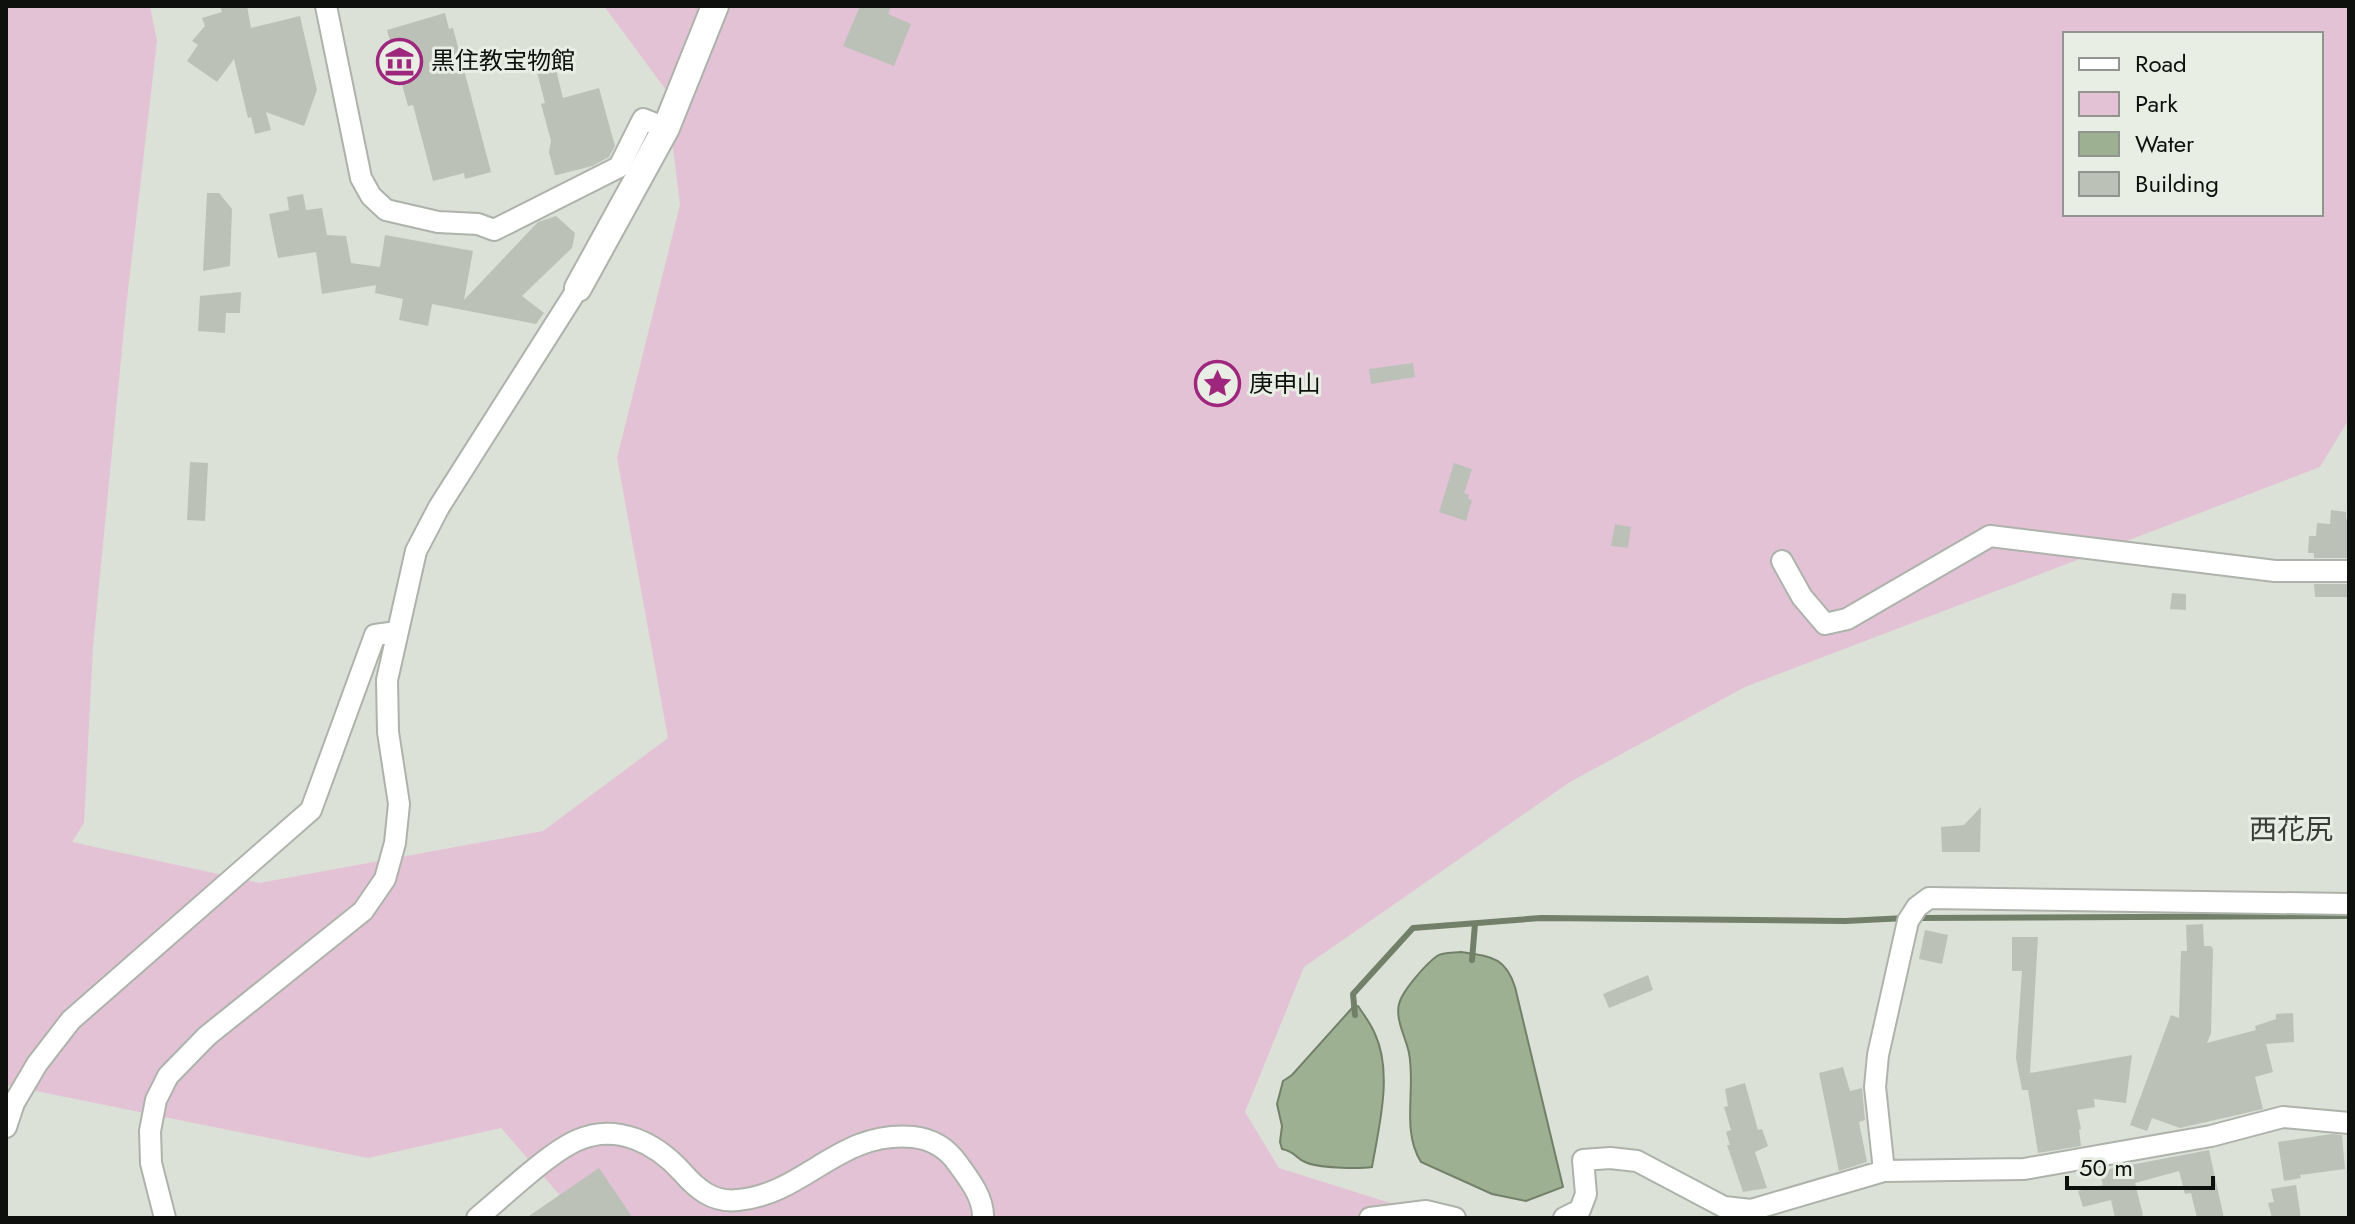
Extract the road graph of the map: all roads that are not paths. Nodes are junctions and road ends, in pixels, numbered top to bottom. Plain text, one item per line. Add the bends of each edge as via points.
1 (326, 6) edge
2 (715, 6) edge
3 (666, 128) junction
4 (578, 288) joint
5 (1782, 561) dead end
6 (2349, 571) edge
7 (397, 632) junction
8 (2349, 904) edge
9 (2349, 1123) edge
10 (6, 1127) edge
11 (1884, 1171) junction
12 (165, 1218) edge
13 (477, 1218) edge
14 (983, 1218) edge
15 (1370, 1218) edge
16 (1455, 1218) edge
17 (1564, 1218) edge

1 - 3 street via 361,178 386,210 494,230 619,167 643,119
2 - 3 street
3 - 4 street
4 - 7 street via 439,507 416,551
5 - 6 street via 1825,624 1847,619 1990,536 2275,571
7 - 10 street via 375,635 311,810 71,1020 37,1064
7 - 12 street via 387,680 388,732 399,804 385,879 363,911 207,1036 168,1076 150,1131 151,1163
8 - 11 street via 1929,898 1911,916 1878,1055 1875,1087
9 - 11 street via 2283,1117 2211,1136 2024,1169
11 - 17 street via 1751,1210 1724,1207 1637,1161 1583,1160 1586,1194 1580,1210
13 - 14 street via 579,1139 609,1135 643,1140 668,1157 698,1191 737,1201 776,1190 855,1144 879,1137 922,1138 952,1154 979,1198
15 - 16 street via 1426,1211

